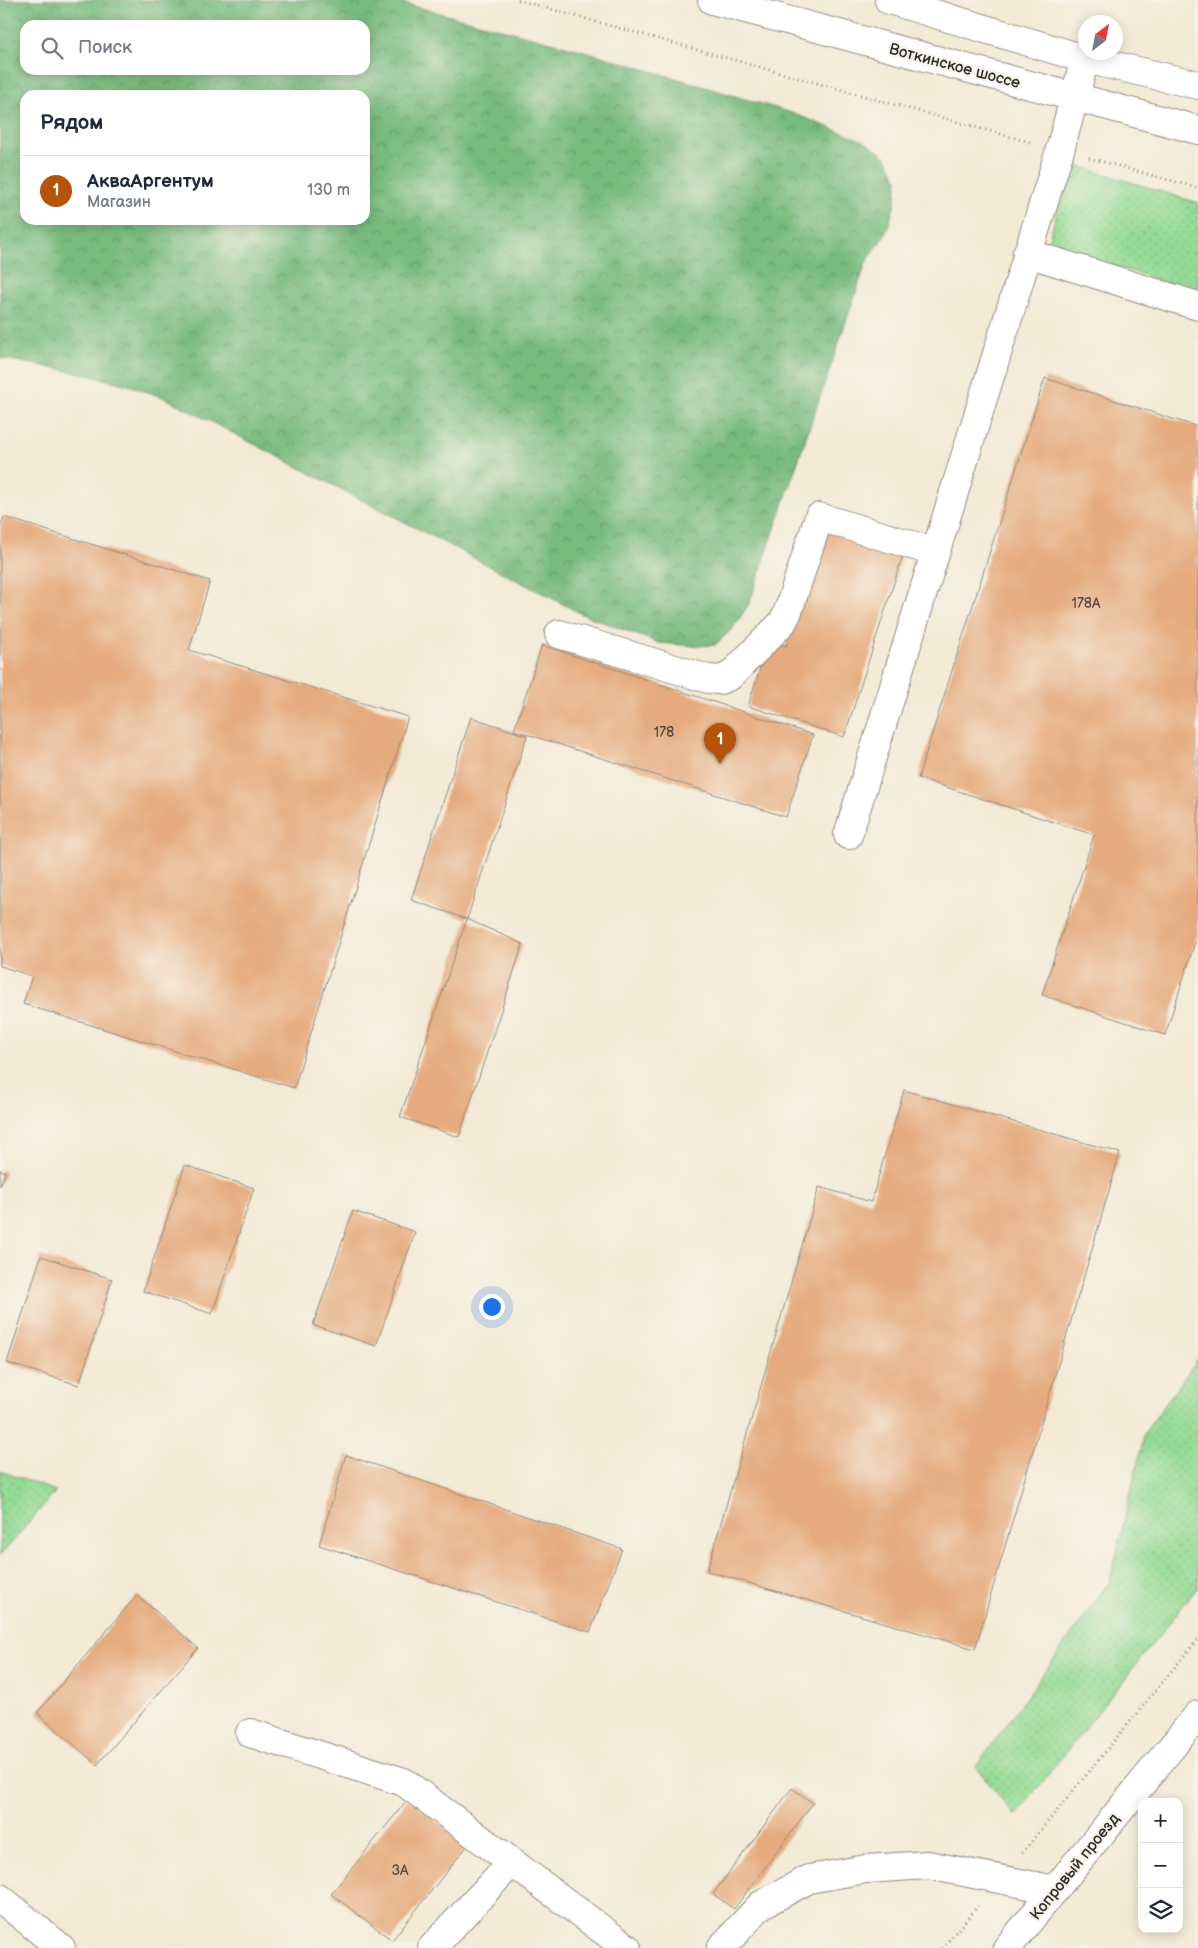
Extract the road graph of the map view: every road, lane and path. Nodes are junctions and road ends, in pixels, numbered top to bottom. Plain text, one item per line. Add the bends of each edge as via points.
1 (518, 0) edge
2 (712, 0) edge
3 (889, 0) edge
4 (1078, 57) edge
5 (1085, 60) edge
6 (1089, 60) edge
7 (1198, 85) edge
8 (1075, 97) junction
9 (1198, 130) edge
10 (1060, 150) junction
11 (1198, 188) edge
12 (1027, 252) junction
13 (1198, 306) edge
14 (935, 552) junction
15 (559, 634) dead end
16 (848, 835) dead end
17 (1198, 1639) edge
18 (1198, 1715) edge
19 (250, 1733) dead end
20 (511, 1863) junction
21 (1000, 1879) junction
22 (1055, 1890) junction
23 (0, 1898) edge
24 (61, 1948) edge
25 (432, 1948) edge
26 (627, 1948) edge
27 (721, 1948) edge
28 (942, 1948) edge
29 (1007, 1948) edge

1 - 10 path
2 - 8 main road, Воткинское шоссе
3 - 4 main road
5 - 8 main road
6 - 7 main road
8 - 9 main road, Воткинское шоссе
8 - 10 main road
10 - 11 path
10 - 12 main road
12 - 13 main road
12 - 14 main road
14 - 15 main road via 819,517 784,618 774,633 730,676 720,680
14 - 16 main road
17 - 21 path
18 - 22 main road, Копровый проезд
19 - 20 main road via 404,1782
20 - 25 main road
20 - 26 main road
21 - 22 main road
21 - 27 main road via 928,1865 866,1869 809,1879 760,1905
21 - 28 path
22 - 29 main road, Копровый проезд
23 - 24 main road

